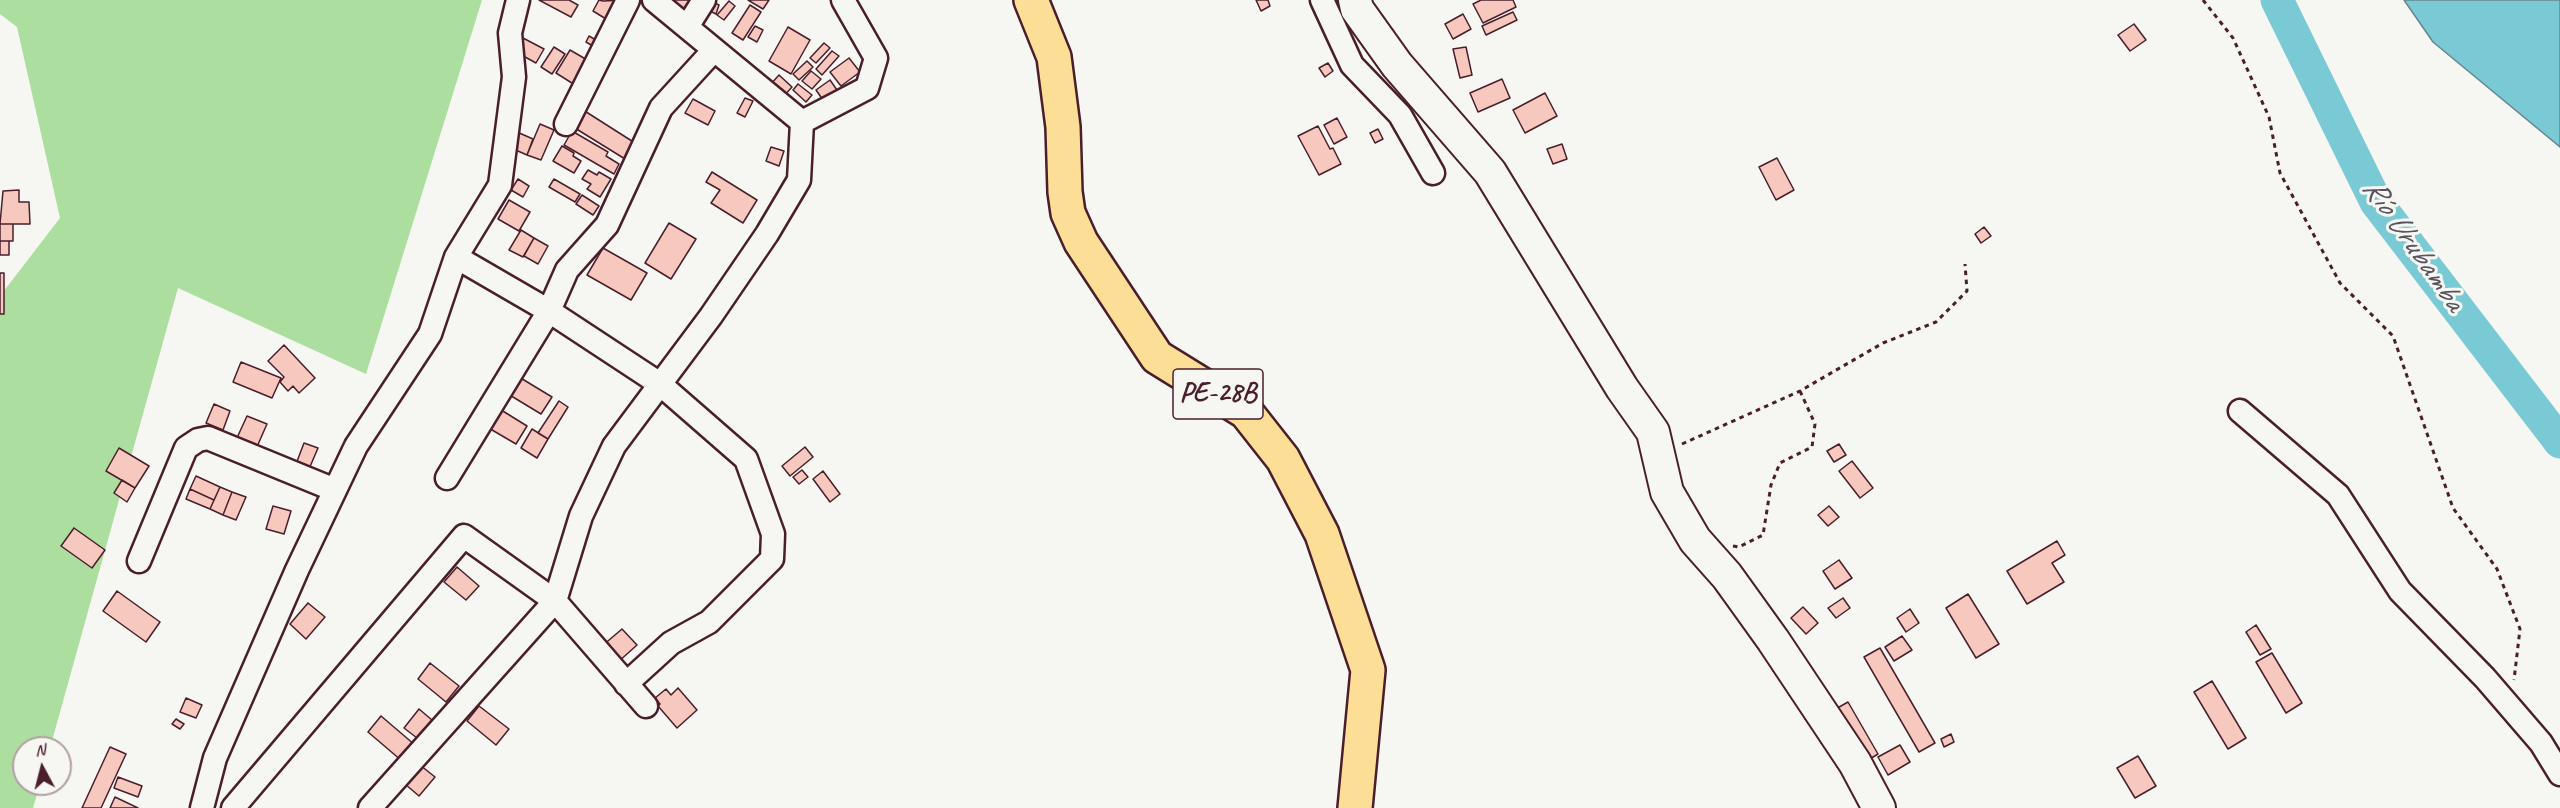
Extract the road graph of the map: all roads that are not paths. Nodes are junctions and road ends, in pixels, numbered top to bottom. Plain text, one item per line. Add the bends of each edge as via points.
1 (518, 0) edge
2 (628, 0) edge
3 (654, 0) edge
4 (704, 0) edge
5 (843, 0) edge
6 (1031, 0) edge
7 (1322, 0) edge
8 (1355, 0) edge
9 (687, 27) junction
10 (714, 50) junction
11 (802, 122) junction
12 (566, 123) dead end
13 (1433, 173) dead end
14 (456, 257) junction
15 (549, 311) junction
16 (660, 384) junction
17 (2240, 411) dead end
18 (447, 478) dead end
19 (335, 490) junction
20 (140, 561) dead end
21 (555, 601) junction
22 (626, 684) junction
23 (646, 706) dead end
24 (2560, 774) edge
25 (202, 808) edge
26 (233, 808) edge
27 (370, 808) edge
28 (1354, 808) edge
29 (1879, 808) edge

1 - 14 street via 510,33 513,77 500,185
2 - 12 street
3 - 9 street
4 - 9 street
5 - 11 street via 876,58 867,88
6 - 28 highway, PE-28B via 1054,57 1068,213 1081,242 1156,357 1246,412 1283,459 1322,534 1368,670
7 - 13 street via 1352,65 1400,115
8 - 29 street via 1357,9 1397,65 1490,172 1653,432 1667,492 1695,540 1727,576 1773,640 1855,763
9 - 10 street
10 - 11 street
10 - 15 street via 661,108 607,225 567,270
11 - 16 street via 798,180 767,234
14 - 15 street
14 - 19 street via 430,334 356,446
15 - 16 street
15 - 18 street
16 - 21 street via 614,446 581,516
16 - 22 street via 746,459 773,534 772,559 709,622 671,643
17 - 24 street via 2338,495 2400,591 2541,743
19 - 20 street via 208,438 198,440 186,448
19 - 25 street via 215,758
21 - 22 street
21 - 26 street via 464,536
21 - 27 street
22 - 23 street

